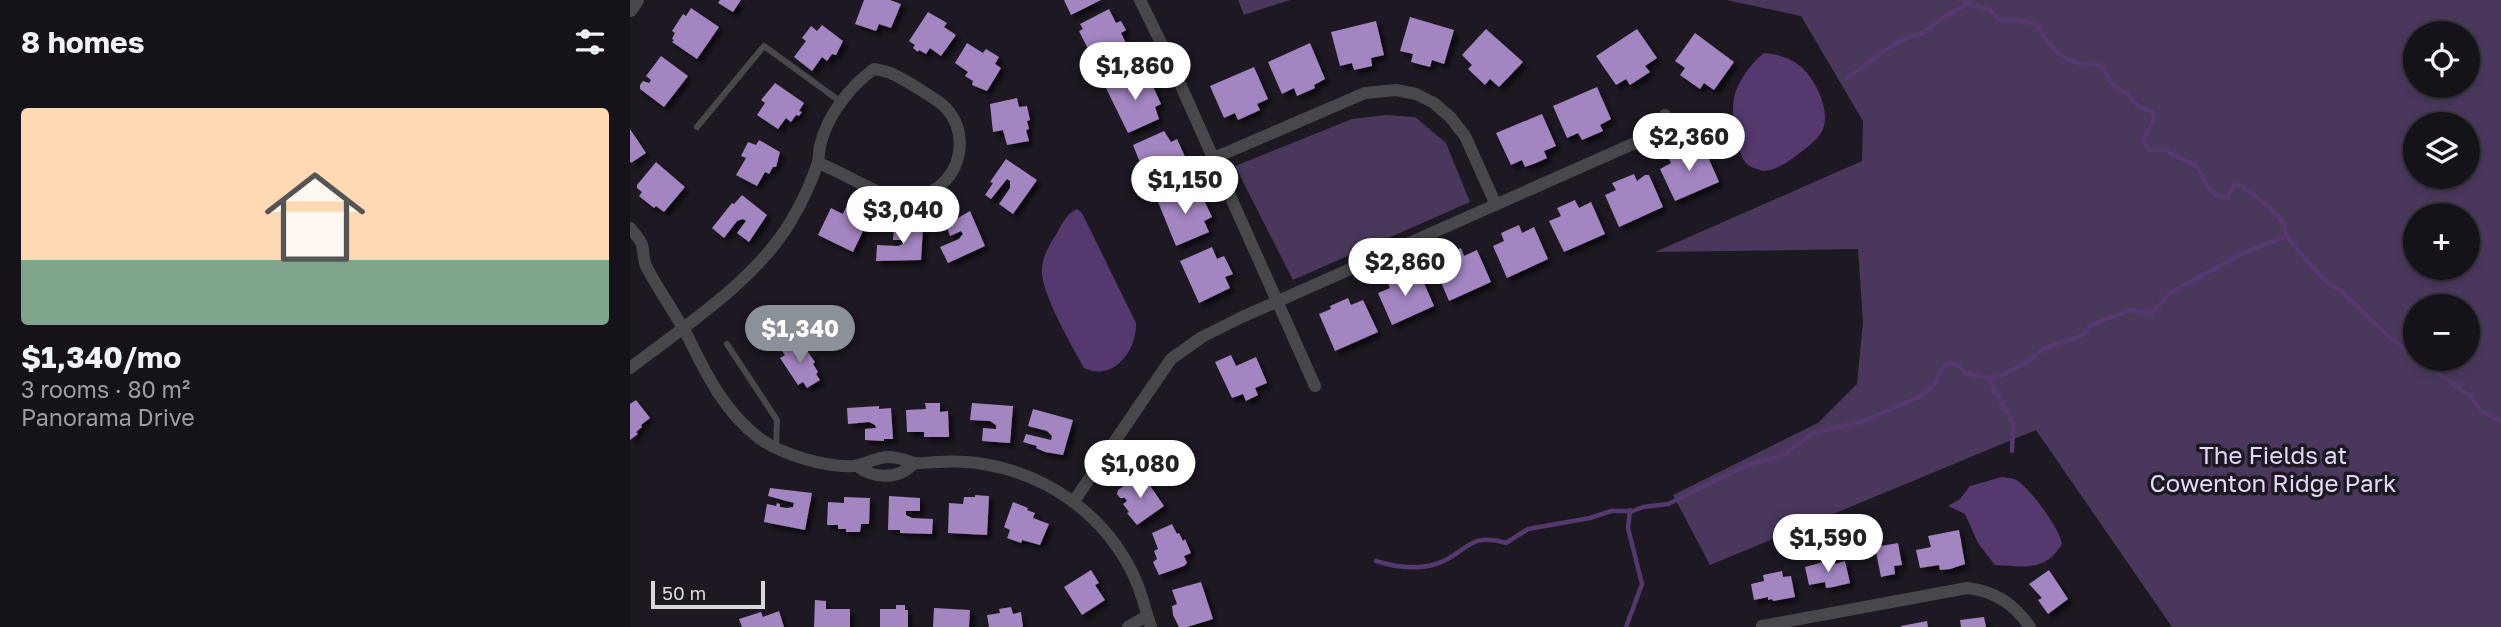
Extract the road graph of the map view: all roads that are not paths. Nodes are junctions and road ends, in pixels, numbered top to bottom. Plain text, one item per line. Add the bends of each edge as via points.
1 (636, 0) edge
2 (1140, 0) edge
3 (630, 9) edge
4 (841, 102) junction
5 (1665, 115) dead end
6 (697, 127) dead end
7 (1213, 159) junction
8 (818, 163) junction
9 (1496, 205) junction
10 (630, 228) edge
11 (630, 257) edge
12 (644, 262) junction
13 (1277, 302) junction
14 (682, 327) junction
15 (727, 344) dead end
16 (630, 368) edge
17 (1315, 386) dead end
18 (776, 448) junction
19 (914, 463) junction
20 (857, 466) junction
21 (1074, 501) junction
22 (1149, 622) edge
23 (1762, 626) edge
24 (1128, 627) edge
25 (2030, 627) edge

1 - 3 street
2 - 7 street
4 - 6 lane via 764,47
4 - 8 street via 827,126
4 - 8 street via 874,69 892,73 944,107 956,124 960,153 941,185 916,198 896,198
5 - 9 street via 1644,139
7 - 9 street via 1365,93 1396,90 1434,103 1451,118 1465,136
7 - 13 street
8 - 14 street via 791,220 771,249 742,281
9 - 13 street
10 - 12 street via 642,244
11 - 12 street
12 - 14 street
13 - 17 street
13 - 21 street via 1202,337 1171,359
14 - 16 street
14 - 18 street via 734,416
15 - 18 lane via 777,420
18 - 20 street via 822,463
19 - 20 street via 887,457
19 - 20 street via 906,471 886,476 869,474
19 - 21 street via 961,461 1006,469
21 - 22 street via 1123,556
22 - 24 street
23 - 25 street via 1967,588 2005,600

